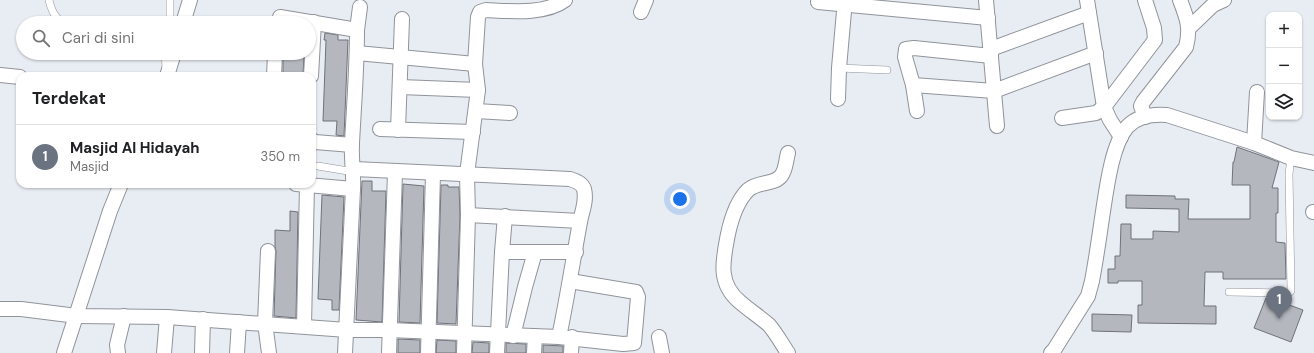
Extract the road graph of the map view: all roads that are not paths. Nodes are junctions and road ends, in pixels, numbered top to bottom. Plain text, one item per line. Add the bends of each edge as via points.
1 (49, 0) edge
2 (170, 0) edge
3 (190, 0) edge
4 (565, 0) edge
5 (986, 0) edge
6 (1145, 0) edge
7 (1180, 0) edge
8 (1224, 0) edge
9 (818, 2) dead end
10 (845, 2) edge
11 (524, 6) edge
12 (360, 7) dead end
13 (1088, 7) edge
14 (56, 16) edge
15 (170, 16) edge
16 (185, 16) edge
17 (988, 18) junction
18 (402, 19) dead end
19 (316, 22) edge
20 (1189, 28) junction
21 (357, 30) junction
22 (991, 52) junction
23 (357, 53) junction
24 (1096, 53) junction
25 (401, 57) junction
26 (166, 60) edge
27 (172, 60) edge
28 (275, 60) edge
29 (312, 60) edge
30 (476, 64) junction
31 (839, 68) junction
32 (887, 70) dead end
33 (167, 72) edge
34 (168, 72) edge
35 (274, 72) edge
36 (311, 72) edge
37 (0, 75) edge
38 (16, 77) edge
39 (913, 85) junction
40 (400, 87) junction
41 (478, 90) junction
42 (994, 91) junction
43 (1257, 92) dead end
44 (838, 99) dead end
45 (1104, 107) junction
46 (476, 111) junction
47 (917, 111) dead end
48 (510, 113) dead end
49 (1145, 117) junction
50 (1062, 118) dead end
51 (997, 126) dead end
52 (380, 129) dead end
53 (398, 130) junction
54 (473, 132) junction
55 (1121, 137) junction
56 (316, 142) edge
57 (1254, 142) junction
58 (352, 145) junction
59 (788, 153) dead end
60 (1291, 158) junction
61 (1314, 163) edge
62 (318, 166) dead end
63 (354, 171) junction
64 (395, 172) junction
65 (433, 174) junction
66 (467, 174) junction
67 (316, 186) edge
68 (119, 188) edge
69 (301, 188) edge
70 (353, 189) junction
71 (468, 215) junction
72 (505, 216) junction
73 (580, 221) junction
74 (268, 251) dead end
75 (502, 252) junction
76 (535, 252) junction
77 (576, 252) junction
78 (570, 281) junction
79 (1229, 292) dead end
80 (0, 309) edge
81 (77, 316) junction
82 (124, 316) junction
83 (167, 317) junction
84 (203, 319) junction
85 (239, 322) junction
86 (265, 323) junction
87 (304, 326) junction
88 (347, 330) junction
89 (390, 330) junction
90 (428, 331) junction
91 (464, 334) junction
92 (497, 334) junction
93 (513, 336) junction
94 (535, 336) junction
95 (565, 337) junction
96 (659, 337) dead end
97 (606, 348) edge
98 (64, 353) edge
99 (118, 353) edge
100 (164, 353) edge
101 (202, 353) edge
102 (237, 353) edge
103 (269, 353) edge
104 (345, 353) edge
105 (389, 353) edge
106 (428, 353) edge
107 (464, 353) edge
108 (497, 353) edge
109 (534, 353) edge
110 (571, 353) edge
111 (662, 353) edge
112 (788, 353) edge
113 (1051, 353) edge

1 - 14 lane
2 - 15 lane
3 - 16 street
4 - 11 street via 533,12
5 - 17 street
6 - 45 street via 1154,28 1154,40
7 - 20 street
8 - 20 street via 1214,5
9 - 10 street
10 - 17 street
10 - 31 street
11 - 30 street via 480,12
12 - 21 street
13 - 22 street
13 - 24 street
17 - 22 street
18 - 25 street
19 - 21 street
20 - 49 street via 1186,47 1141,106
21 - 23 street
22 - 39 street via 906,49 904,57
22 - 42 street
23 - 25 street
23 - 58 street
24 - 42 street
24 - 45 street
25 - 30 street
25 - 40 street
26 - 33 lane
27 - 34 street
28 - 35 street
29 - 36 street
30 - 41 street
31 - 32 lane
31 - 44 street
37 - 38 street
39 - 42 street
39 - 47 street
40 - 41 street
40 - 53 street
41 - 46 street
42 - 51 street
43 - 57 street
45 - 50 street via 1096,113
45 - 55 street
46 - 48 street
46 - 54 street
49 - 55 street via 1132,123
49 - 57 street via 1156,114 1167,116
52 - 53 street
53 - 54 street
54 - 66 street
55 - 113 street via 1112,164 1088,296
56 - 58 street
57 - 60 street
58 - 63 street
59 - 112 street via 780,178 752,187 734,213 723,263 730,293 770,326
60 - 61 street
60 - 79 lane via 1291,291 1289,294
62 - 63 lane
63 - 64 street
63 - 70 street
64 - 65 street
64 - 89 street
65 - 66 street
65 - 90 street
66 - 71 street
66 - 73 street via 578,181 584,187 585,196
67 - 70 street
68 - 81 street
69 - 87 street
70 - 88 street
71 - 72 street
71 - 91 street
72 - 73 street
72 - 75 street
73 - 77 street
74 - 86 street
75 - 76 street
75 - 92 street
76 - 77 street
76 - 93 street
77 - 78 street
78 - 95 street
78 - 97 street via 633,291 638,294 634,342
80 - 81 street
81 - 82 street
81 - 98 street
82 - 83 street
82 - 99 street via 117,345
83 - 84 street
83 - 100 street
84 - 85 street
84 - 101 street
85 - 86 street
85 - 102 street
86 - 87 street
86 - 103 street
87 - 88 street
88 - 89 street
88 - 104 street
89 - 90 street
89 - 105 street
90 - 91 street
90 - 106 street
91 - 92 street
91 - 107 street
92 - 93 street
92 - 108 street
93 - 94 street
94 - 95 street
94 - 109 street
95 - 97 street
95 - 110 street
96 - 111 street

